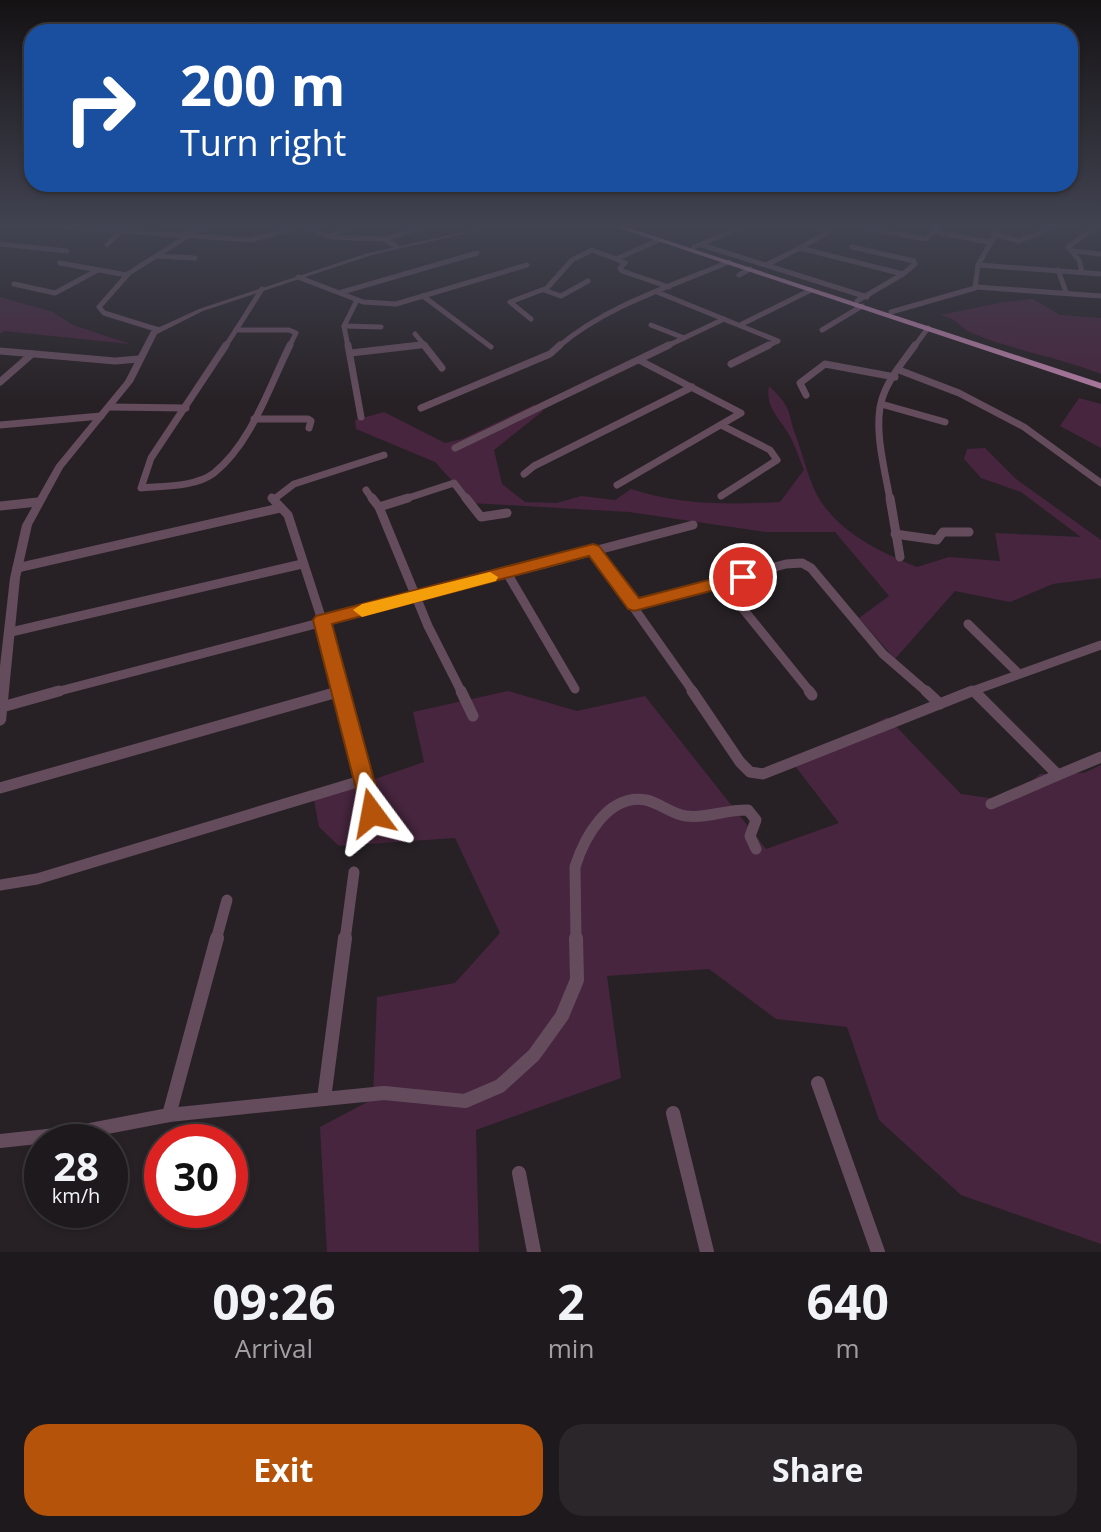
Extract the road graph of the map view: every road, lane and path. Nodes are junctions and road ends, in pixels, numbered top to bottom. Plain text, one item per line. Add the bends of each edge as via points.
1 (20, 285) edge
2 (69, 285) edge
3 (119, 285) edge
4 (273, 285) edge
5 (322, 285) edge
6 (364, 285) edge
7 (458, 285) edge
8 (548, 285) edge
9 (580, 285) edge
10 (664, 285) edge
11 (673, 285) edge
12 (801, 285) edge
13 (809, 285) edge
14 (826, 285) edge
15 (885, 285) edge
16 (1064, 285) edge
17 (669, 287) junction
18 (976, 287) joint
19 (262, 289) junction
20 (544, 290) junction
21 (811, 290) junction
22 (341, 292) junction
23 (656, 292) junction
24 (1066, 292) junction
25 (423, 296) junction
26 (1101, 296) edge
27 (867, 297) junction
28 (357, 300) junction
29 (860, 304) junction
30 (891, 312) junction
31 (531, 319) dead end
32 (724, 319) junction
33 (742, 324) junction
34 (651, 325) dead end
35 (344, 326) junction
36 (381, 327) dead end
37 (928, 328) junction
38 (159, 330) junction
39 (235, 330) junction
40 (822, 330) dead end
41 (415, 334) dead end
42 (684, 338) junction
43 (423, 345) junction
44 (491, 347) dead end
45 (0, 351) edge
46 (351, 353) junction
47 (32, 354) junction
48 (139, 359) junction
49 (639, 360) junction
50 (731, 364) dead end
51 (442, 368) dead end
52 (897, 374) junction
53 (0, 382) edge
54 (1101, 383) edge
55 (692, 387) junction
56 (806, 395) dead end
57 (881, 404) junction
58 (109, 407) junction
59 (186, 408) junction
60 (421, 408) dead end
61 (101, 416) junction
62 (361, 417) dead end
63 (254, 419) junction
64 (945, 422) dead end
65 (0, 425) edge
66 (721, 425) junction
67 (309, 428) dead end
68 (455, 448) dead end
69 (384, 455) dead end
70 (524, 474) dead end
71 (1101, 483) edge
72 (617, 485) dead end
73 (366, 490) dead end
74 (721, 496) dead end
75 (38, 502) junction
76 (0, 506) edge
77 (379, 507) junction
78 (280, 508) junction
79 (507, 513) dead end
80 (693, 525) dead end
81 (969, 532) dead end
82 (895, 534) junction
83 (593, 550) junction
84 (900, 557) dead end
85 (302, 564) junction
86 (17, 568) junction
87 (507, 573) junction
88 (722, 583) junction
89 (415, 597) junction
90 (634, 605) junction
91 (322, 620) junction
92 (968, 624) dead end
93 (11, 632) junction
94 (1101, 645) edge
95 (1018, 673) junction
96 (575, 689) dead end
97 (342, 691) junction
98 (975, 692) junction
99 (2, 695) edge
100 (812, 695) dead end
101 (940, 704) junction
102 (2, 707) junction
103 (473, 716) dead end
104 (0, 721) edge
105 (1101, 757) edge
106 (1058, 775) junction
107 (364, 780) junction
108 (0, 788) edge
109 (991, 804) dead end
110 (372, 813) dead end
111 (756, 849) dead end
112 (354, 872) dead end
113 (0, 885) edge
114 (227, 900) dead end
115 (818, 1083) dead end
116 (324, 1099) junction
117 (673, 1113) dead end
118 (169, 1115) junction
119 (0, 1141) edge
120 (519, 1173) dead end
121 (534, 1252) edge
122 (707, 1252) edge
123 (878, 1252) edge

1 - 2 street via 55,293
3 - 38 street via 99,310
4 - 19 street
5 - 22 street
6 - 22 street
7 - 25 street
8 - 20 street
9 - 20 street via 561,296
10 - 17 street
11 - 17 street
12 - 21 highway
13 - 29 highway
14 - 27 street
15 - 27 street
16 - 24 street
17 - 23 street
18 - 24 street
18 - 30 street
19 - 38 street
19 - 39 street
20 - 31 street via 510,302
21 - 29 highway
21 - 33 street
22 - 28 street
23 - 32 street
23 - 60 street via 582,329 553,353
24 - 26 street
25 - 28 street via 396,304
25 - 44 street
27 - 29 street
28 - 35 street
29 - 30 highway
29 - 37 highway
29 - 40 street
30 - 54 highway
32 - 33 street
32 - 42 street
33 - 50 street via 778,341
34 - 42 street
35 - 36 street
35 - 46 street
37 - 52 street
37 - 54 highway
38 - 48 street
39 - 59 street
39 - 63 street via 296,333
41 - 43 street
42 - 49 street
43 - 46 street
43 - 51 street
45 - 47 street
46 - 62 street
47 - 48 street
47 - 53 street
48 - 58 street
49 - 55 street
49 - 68 street
52 - 56 street via 825,364 800,383
52 - 57 street
52 - 71 street via 959,393 1024,427
55 - 66 street via 741,411
55 - 70 street
57 - 64 street
57 - 82 street
58 - 59 street
58 - 61 street
59 - 63 street via 160,444 141,488 207,478 244,438
61 - 65 street
61 - 75 street
63 - 67 street via 308,419
66 - 72 street
66 - 74 street via 770,450 777,460
69 - 78 street via 280,490 271,498
73 - 77 street
75 - 76 street
75 - 86 street
77 - 79 street via 452,482 481,517
77 - 89 street
78 - 85 street via 288,515
78 - 86 street
80 - 83 street
81 - 82 street via 943,532 937,540
82 - 84 street
83 - 87 street
83 - 90 street
85 - 91 street
85 - 93 street
86 - 93 street
87 - 89 street
87 - 96 street
88 - 90 street
88 - 100 street
88 - 101 street via 793,563 807,565 883,654
89 - 91 street
89 - 103 street
90 - 101 street via 740,762 756,774
91 - 97 street
91 - 102 street
92 - 95 street
93 - 99 street
94 - 95 street
95 - 98 street
97 - 107 street
97 - 108 street
98 - 101 street
98 - 106 street
99 - 102 street
102 - 104 street
105 - 106 street
106 - 109 street
107 - 110 street
107 - 113 street via 37,879
111 - 116 street via 750,834 756,820 748,810 687,816 644,799 621,803 579,850 574,993 541,1046 510,1079 464,1101 388,1093
112 - 116 street
114 - 118 street
115 - 123 street
116 - 118 street
117 - 122 street
118 - 119 street
120 - 121 street

